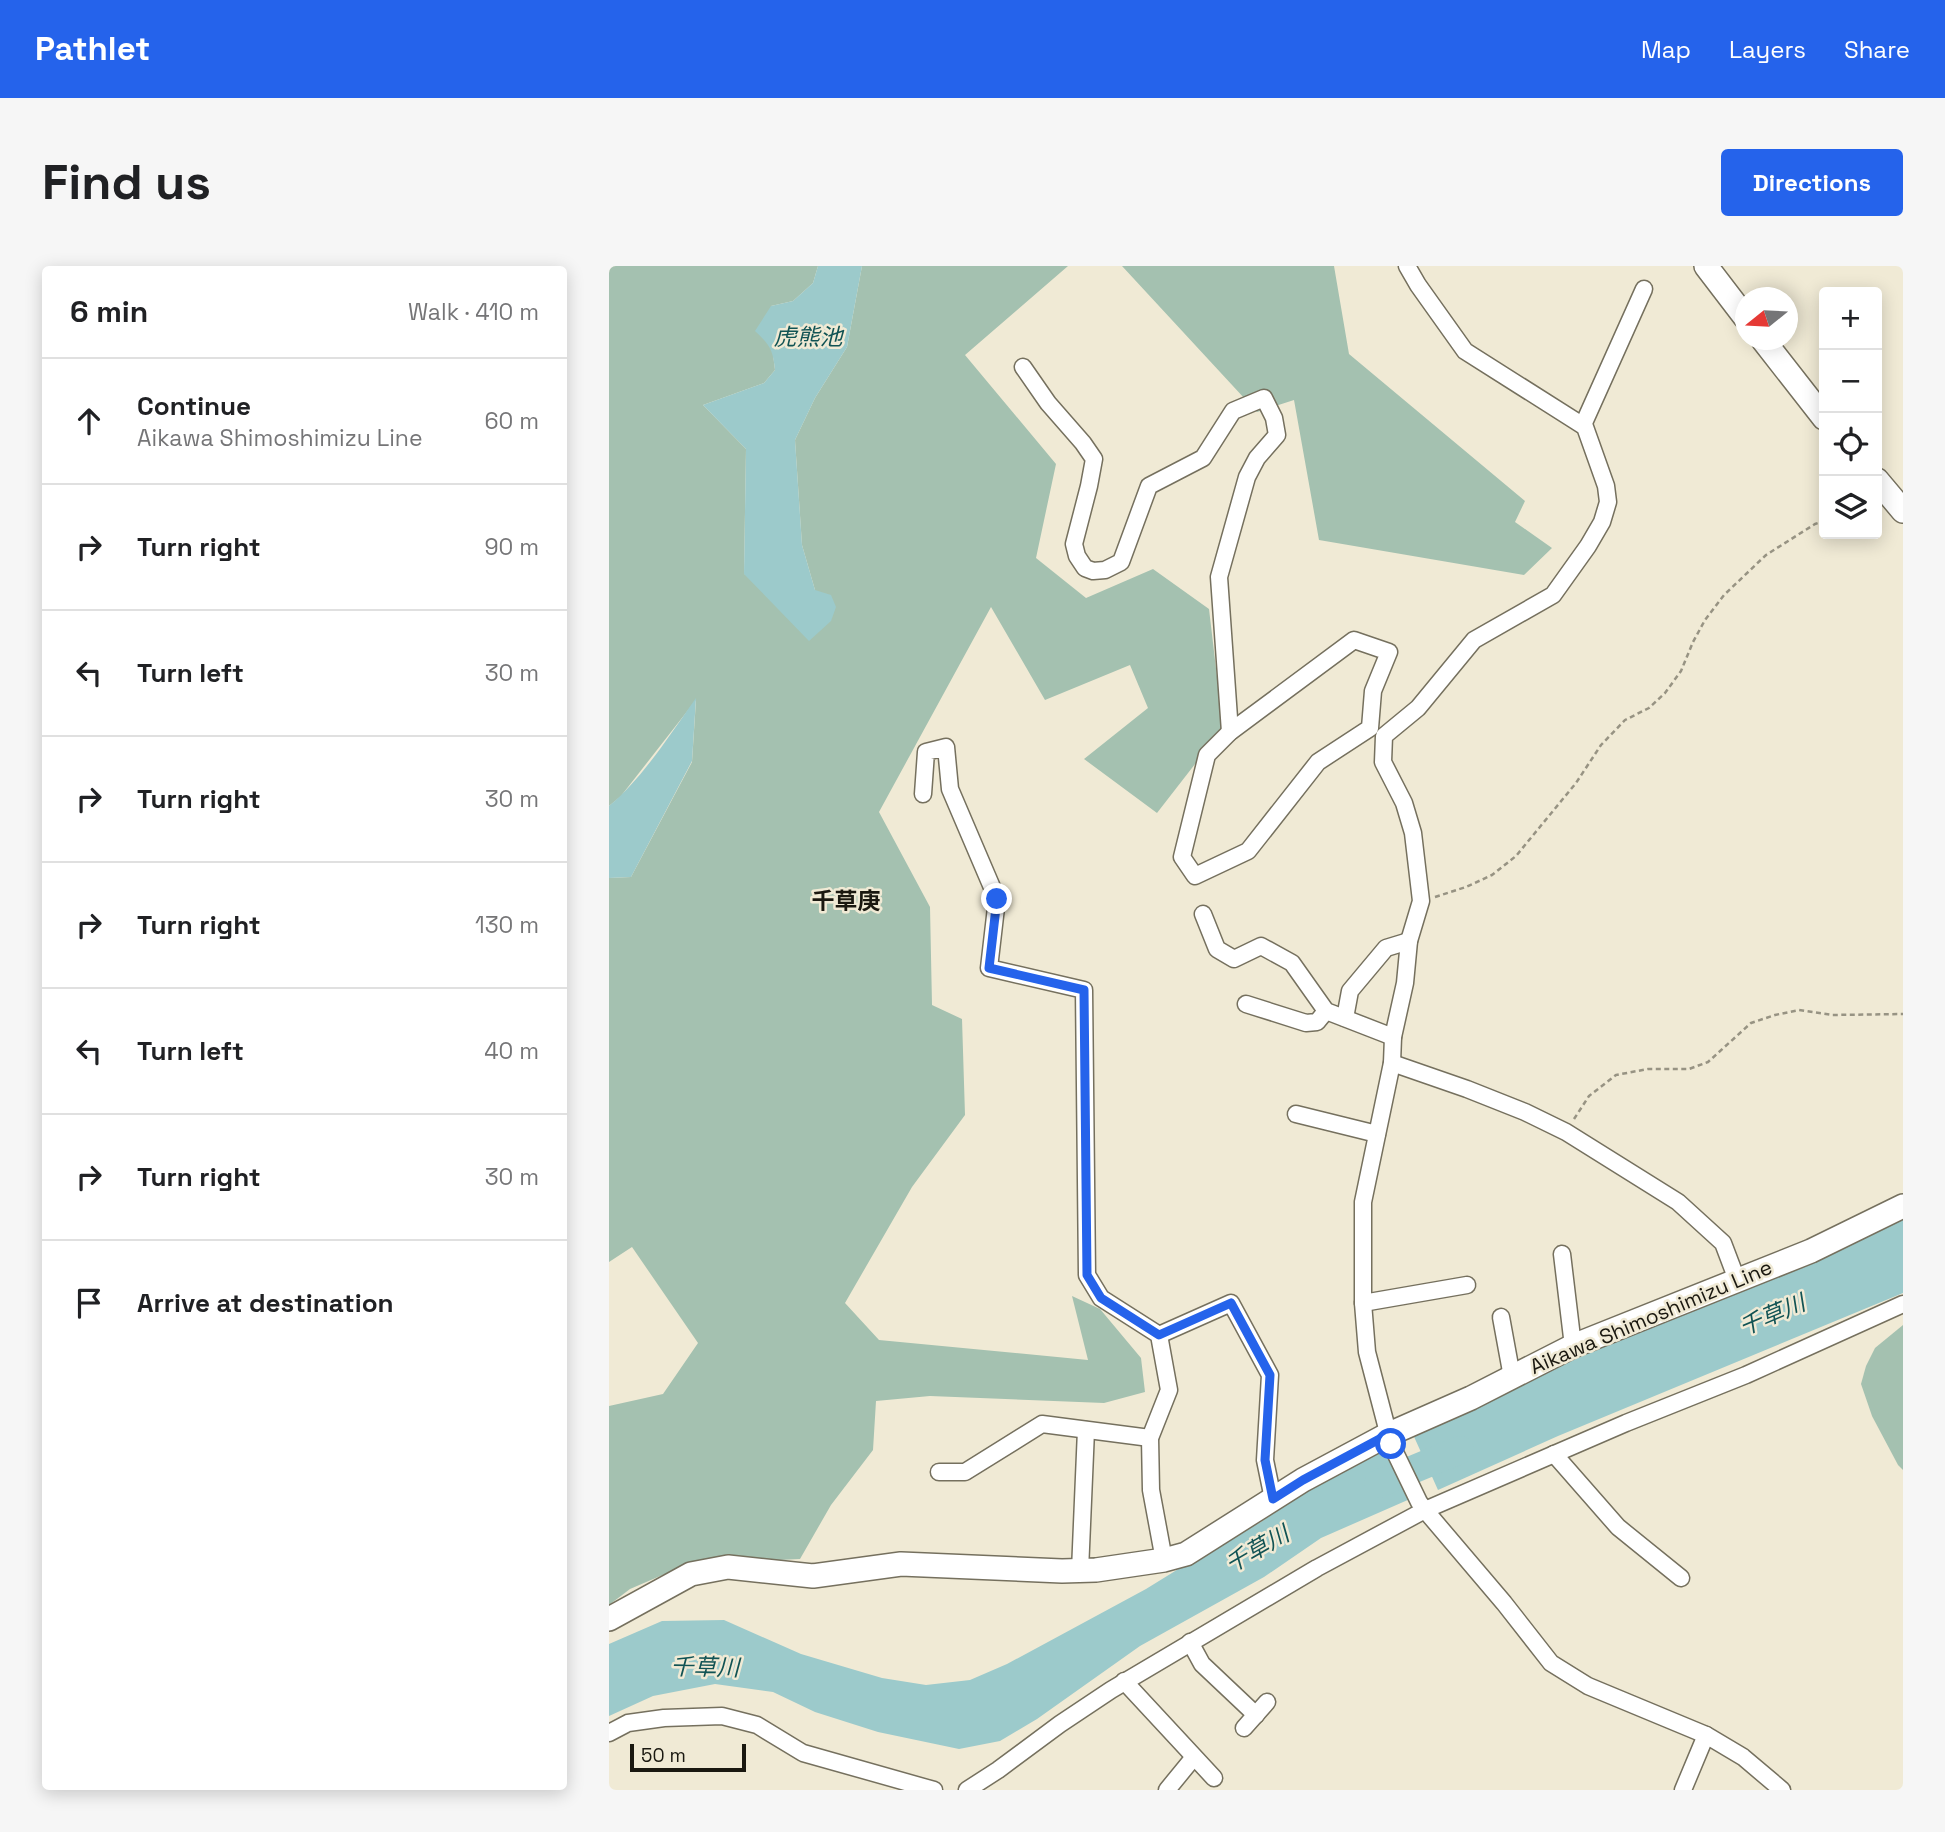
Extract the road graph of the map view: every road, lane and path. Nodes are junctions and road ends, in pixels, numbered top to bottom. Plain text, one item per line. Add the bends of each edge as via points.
1 (1407, 266) edge
2 (1706, 266) edge
3 (1644, 289) dead end
4 (1735, 304) edge
5 (1771, 350) edge
6 (1023, 368) dead end
7 (1820, 413) edge
8 (1583, 425) junction
9 (1882, 486) edge
10 (1903, 511) edge
11 (1819, 523) edge
12 (1230, 732) junction
13 (1377, 732) junction
14 (923, 794) dead end
15 (1421, 901) junction
16 (1203, 914) dead end
17 (1409, 942) junction
18 (1246, 1004) dead end
19 (1327, 1011) junction
20 (1903, 1014) edge
21 (1346, 1018) junction
22 (1392, 1037) junction
23 (1392, 1063) junction
24 (1296, 1114) dead end
25 (1566, 1132) junction
26 (1377, 1134) junction
27 (1903, 1206) edge
28 (1562, 1254) dead end
29 (1737, 1280) junction
30 (1467, 1285) dead end
31 (1363, 1303) junction
32 (1903, 1304) edge
33 (1501, 1317) dead end
34 (1159, 1335) junction
35 (1573, 1346) junction
36 (1512, 1377) junction
37 (1086, 1430) junction
38 (1150, 1438) junction
39 (1389, 1440) junction
40 (1554, 1454) junction
41 (939, 1472) dead end
42 (1273, 1499) junction
43 (1422, 1506) junction
44 (1164, 1559) junction
45 (1080, 1571) junction
46 (1681, 1578) dead end
47 (609, 1619) edge
48 (1190, 1642) junction
49 (1125, 1681) junction
50 (1267, 1702) dead end
51 (1256, 1715) junction
52 (1244, 1728) dead end
53 (609, 1733) edge
54 (1706, 1735) junction
55 (1194, 1757) junction
56 (1214, 1778) dead end
57 (934, 1790) edge
58 (967, 1790) edge
59 (1167, 1790) edge
60 (1683, 1790) edge
61 (1782, 1790) edge

1 - 8 street via 1465,351
2 - 4 main road
3 - 8 street
5 - 7 main road
6 - 12 street via 1094,459 1074,544 1077,556 1093,571 1121,562 1149,486 1203,458 1233,411 1264,398 1275,418 1277,435 1247,477 1219,578
8 - 13 street via 1608,502 1588,546 1553,595 1474,640 1418,709
9 - 10 main road
11 - 15 path via 1766,555 1724,595 1665,693 1625,720 1601,745 1516,856 1492,875
12 - 13 street via 1354,640 1389,652 1373,691
12 - 13 street via 1207,755 1182,857 1195,876 1248,851 1318,762
13 - 15 street via 1383,762 1413,833
14 - 34 street via 926,752 946,747 950,789 997,899 989,968 1084,990 1087,1275 1101,1298
15 - 17 street
16 - 19 street via 1217,949 1234,959 1261,946 1292,963
17 - 21 street via 1386,948 1350,991
17 - 22 street
18 - 19 street via 1306,1023 1317,1022
19 - 21 street
20 - 25 path via 1799,1010 1751,1023 1708,1062 1689,1069 1648,1069 1616,1076 1589,1096
21 - 22 street
22 - 23 street
23 - 25 street
23 - 26 street
24 - 26 street
25 - 29 street via 1678,1202 1723,1243
26 - 31 street via 1363,1202
27 - 29 main road, Aikawa Shimoshimizu Line via 1811,1251
28 - 35 street
29 - 35 main road, Aikawa Shimoshimizu Line
30 - 31 street
31 - 39 street via 1367,1352
32 - 40 street via 1746,1376
33 - 36 street
34 - 38 street via 1168,1390
34 - 42 street via 1231,1303 1270,1375 1265,1460
35 - 36 main road, Aikawa Shimoshimizu Line
36 - 39 main road, Aikawa Shimoshimizu Line
37 - 38 street
37 - 41 street via 1042,1424 965,1472
37 - 45 street
38 - 44 street via 1151,1490
39 - 42 main road, Aikawa Shimoshimizu Line
39 - 43 street
40 - 43 street
40 - 46 street via 1618,1527
42 - 44 main road, Aikawa Shimoshimizu Line via 1186,1554
43 - 48 street
43 - 54 street via 1552,1663 1588,1686
44 - 45 main road, Aikawa Shimoshimizu Line
45 - 47 main road, Aikawa Shimoshimizu Line via 901,1564 813,1576 729,1567 691,1574
48 - 49 street
48 - 51 street via 1202,1664
49 - 55 street
49 - 58 street
50 - 51 street
51 - 52 street
53 - 57 street via 628,1723 722,1716 757,1725 803,1753
54 - 60 street
54 - 61 street via 1743,1757
55 - 56 street
55 - 59 street

